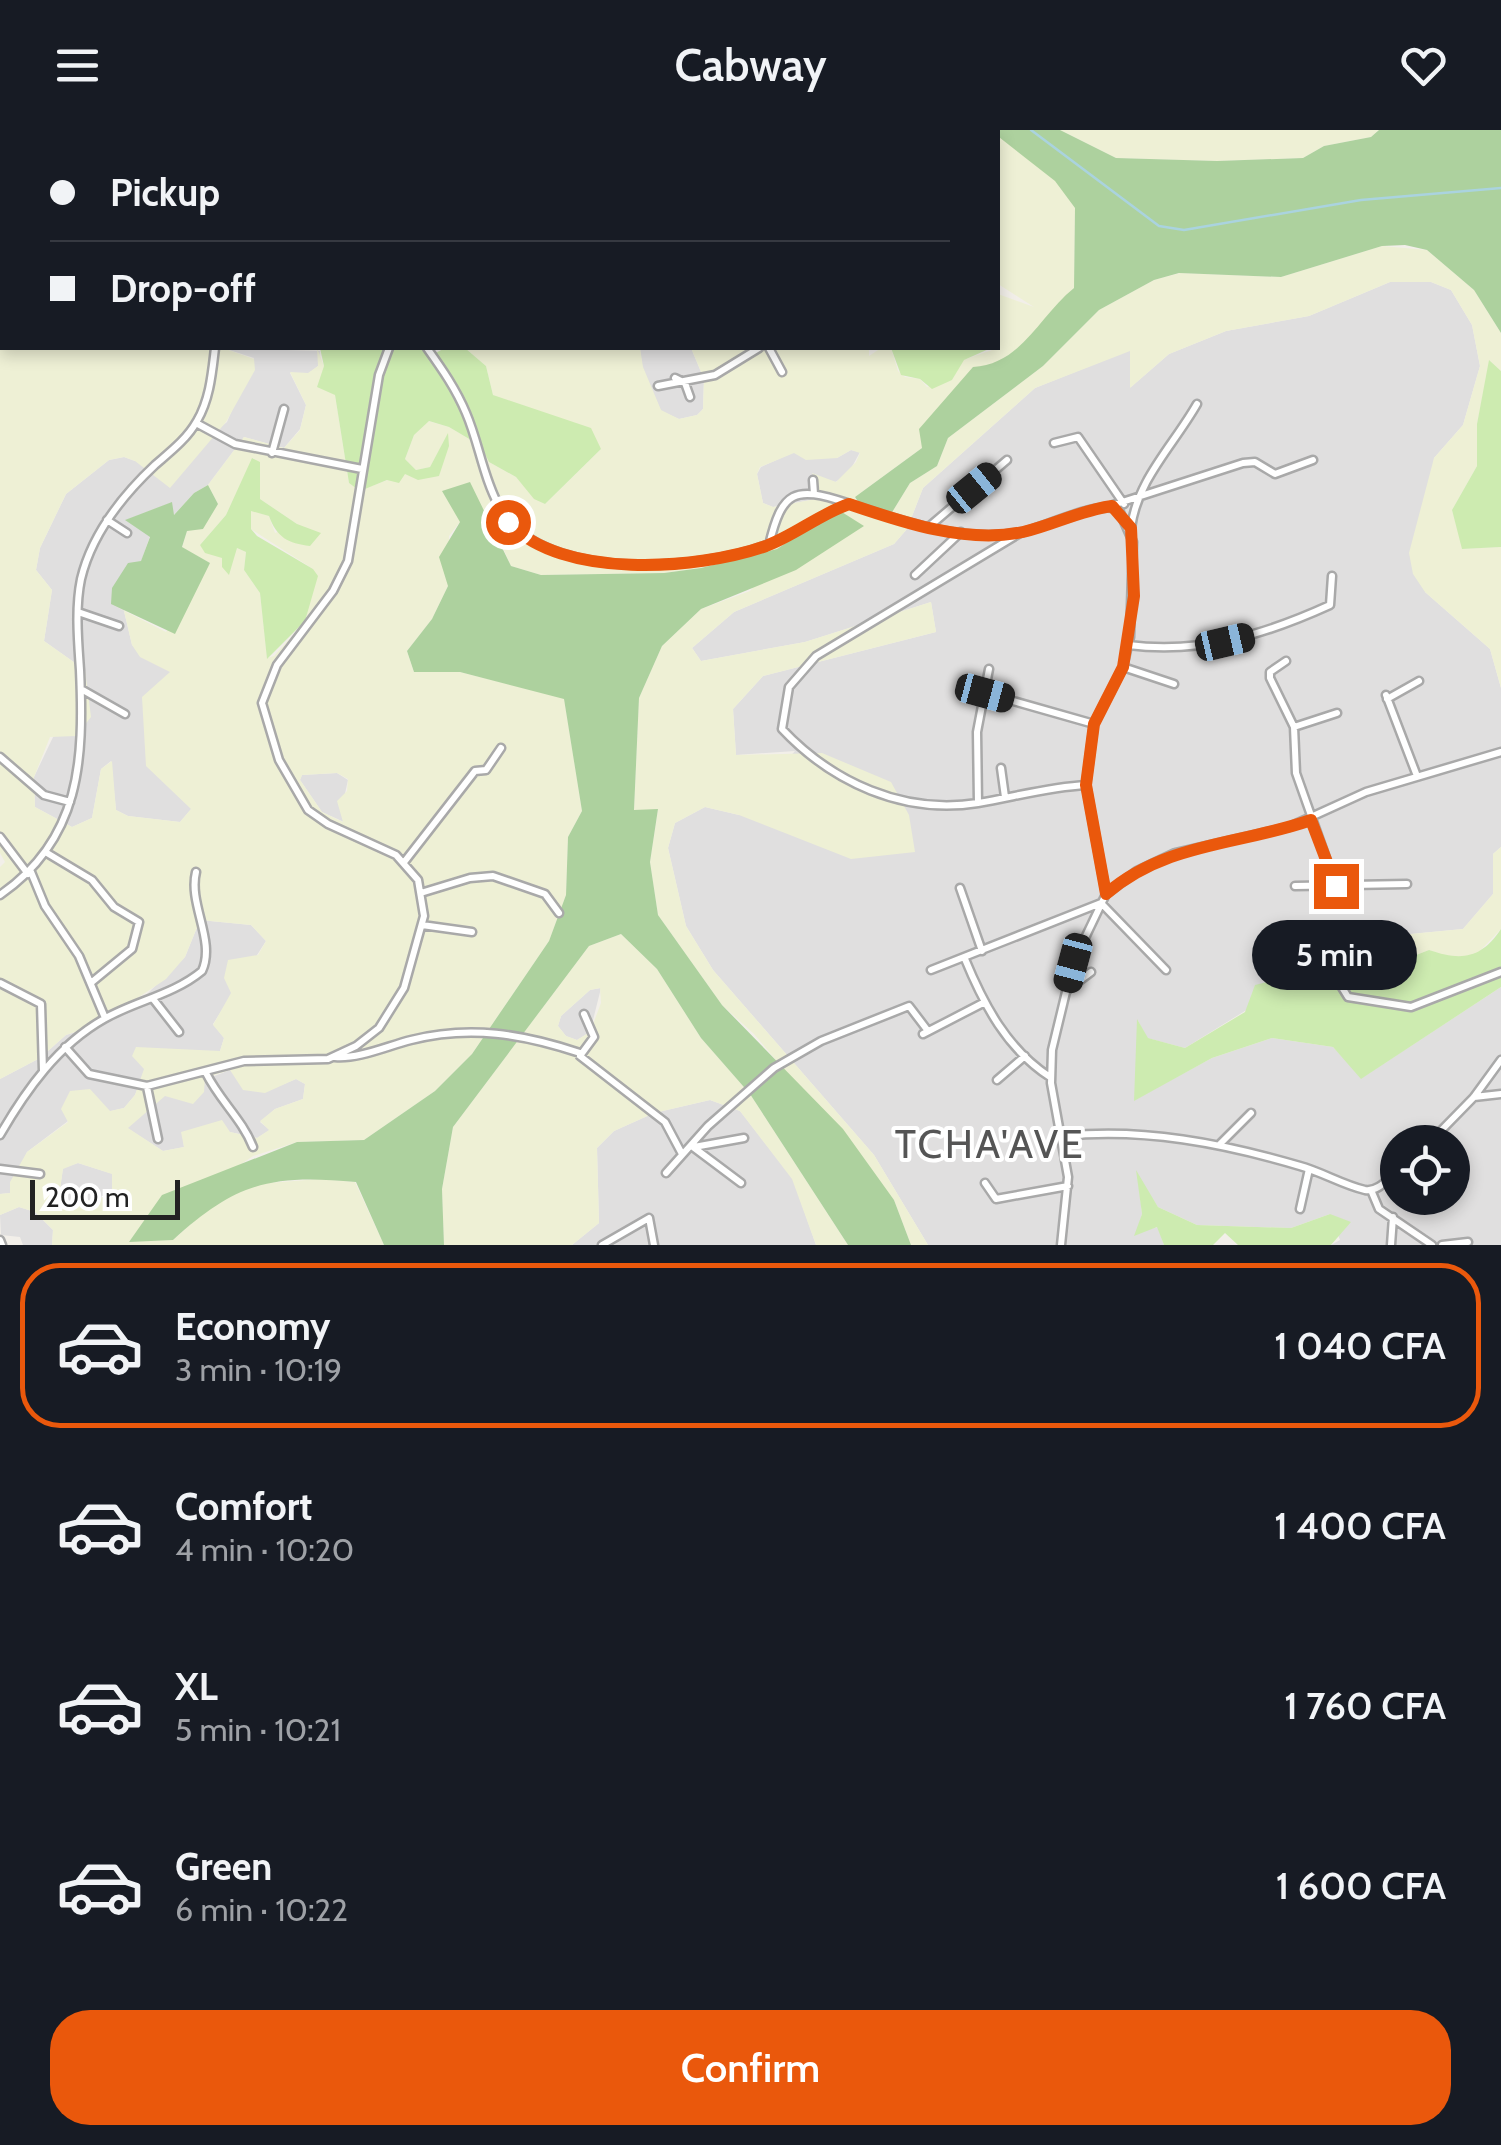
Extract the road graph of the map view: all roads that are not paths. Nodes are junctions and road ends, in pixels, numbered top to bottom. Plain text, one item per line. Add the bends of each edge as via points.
1 (215, 350) edge
2 (388, 350) edge
3 (428, 350) edge
4 (756, 350) edge
5 (770, 350) edge
6 (782, 372) dead end
7 (676, 378) dead end
8 (685, 382) junction
9 (658, 386) dead end
10 (690, 396) dead end
11 (1197, 404) dead end
12 (284, 409) dead end
13 (196, 423) junction
14 (1054, 443) dead end
15 (272, 453) junction
16 (1008, 460) dead end
17 (1313, 460) dead end
18 (362, 469) junction
19 (813, 480) dead end
20 (814, 494) junction
21 (1134, 501) junction
22 (849, 504) junction
23 (1124, 504) junction
24 (1112, 506) junction
25 (107, 520) junction
26 (930, 526) junction
27 (1131, 528) junction
28 (960, 532) junction
29 (1020, 532) junction
30 (127, 534) dead end
31 (769, 545) junction
32 (916, 575) dead end
33 (1332, 576) dead end
34 (78, 612) junction
35 (119, 626) dead end
36 (1128, 645) junction
37 (1286, 661) dead end
38 (1123, 667) junction
39 (989, 670) dead end
40 (1419, 681) dead end
41 (1174, 684) dead end
42 (80, 688) junction
43 (985, 693) junction
44 (1337, 713) dead end
45 (125, 714) dead end
46 (1094, 724) junction
47 (1294, 727) junction
48 (501, 748) dead end
49 (1501, 752) edge
50 (0, 757) edge
51 (1001, 768) dead end
52 (1417, 776) junction
53 (1086, 785) junction
54 (1006, 797) junction
55 (70, 802) junction
56 (978, 803) junction
57 (1311, 820) junction
58 (0, 837) edge
59 (4, 852) edge
60 (47, 852) junction
61 (405, 861) junction
62 (196, 872) dead end
63 (29, 873) junction
64 (1406, 884) dead end
65 (1295, 886) dead end
66 (1336, 886) junction
67 (960, 888) dead end
68 (424, 892) junction
69 (1106, 894) junction
70 (0, 895) edge
71 (1100, 903) junction
72 (559, 912) dead end
73 (422, 925) junction
74 (472, 932) dead end
75 (982, 951) junction
76 (965, 959) junction
77 (1330, 968) dead end
78 (931, 970) dead end
79 (1166, 970) dead end
80 (1091, 972) dead end
81 (1501, 972) edge
82 (92, 982) junction
83 (0, 983) edge
84 (1066, 991) junction
85 (154, 1000) junction
86 (984, 1003) junction
87 (584, 1014) dead end
88 (105, 1018) junction
89 (179, 1032) dead end
90 (64, 1051) junction
91 (580, 1054) junction
92 (1024, 1056) junction
93 (333, 1057) junction
94 (1501, 1060) edge
95 (44, 1072) junction
96 (206, 1073) junction
97 (1050, 1077) junction
98 (997, 1080) dead end
99 (147, 1086) junction
100 (1501, 1094) edge
101 (1474, 1098) junction
102 (1251, 1113) dead end
103 (1447, 1125) edge
104 (0, 1135) edge
105 (1064, 1136) junction
106 (744, 1138) dead end
107 (158, 1139) dead end
108 (1219, 1145) junction
109 (253, 1147) dead end
110 (688, 1150) junction
111 (0, 1168) edge
112 (1309, 1169) junction
113 (666, 1173) dead end
114 (40, 1174) dead end
115 (742, 1183) dead end
116 (985, 1183) dead end
117 (1380, 1184) edge
118 (1068, 1186) junction
119 (1371, 1190) junction
120 (1300, 1209) dead end
121 (1393, 1217) junction
122 (1468, 1242) dead end
123 (602, 1245) edge
124 (654, 1245) edge
125 (1061, 1245) edge
126 (1391, 1245) edge
127 (1431, 1245) edge
128 (1442, 1245) edge

1 - 13 street
2 - 18 street
3 - 31 street via 468,417 499,506 520,535 559,552 642,566
4 - 8 street via 715,376
5 - 6 street
7 - 8 street
8 - 9 street
8 - 10 street
11 - 21 street
12 - 15 street
13 - 15 street via 235,444
13 - 25 street
14 - 23 street via 1078,436
15 - 18 street
16 - 26 street
17 - 21 street via 1276,474 1243,463
18 - 61 street via 348,560 277,665 262,703 279,760 308,810
19 - 20 street
20 - 22 street
20 - 31 street via 782,503
21 - 23 street
21 - 27 street
22 - 26 street
22 - 31 street
23 - 24 street
24 - 27 street
24 - 29 street
25 - 30 street
25 - 34 street via 81,580
26 - 28 street
27 - 36 street
28 - 29 street
28 - 32 street
29 - 56 street via 816,656 797,673 784,705 782,729 824,770 920,805
33 - 36 street via 1330,605 1264,632 1199,647
34 - 35 street
34 - 42 street
36 - 38 street
37 - 47 street via 1269,676
38 - 41 street
38 - 46 street
39 - 43 street
40 - 52 street via 1387,697
42 - 45 street
42 - 55 street via 80,757
43 - 46 street
43 - 56 street via 976,743
44 - 47 street
46 - 53 street
47 - 57 street via 1296,772
48 - 61 street
49 - 52 street
50 - 55 street via 44,795
51 - 54 street
52 - 57 street
53 - 54 street
53 - 69 street
54 - 56 street
55 - 60 street
57 - 66 street
57 - 69 street via 1174,853
58 - 59 street
59 - 63 street
60 - 63 street
60 - 82 street via 92,880 114,907 138,922 132,950
61 - 68 street
62 - 85 street via 193,898 206,965
63 - 70 street
63 - 82 street
64 - 66 street
65 - 66 street
67 - 75 street
68 - 72 street via 493,876 544,894
68 - 73 street
69 - 71 street
71 - 75 street
71 - 79 street
71 - 84 street
73 - 74 street
73 - 93 street via 389,1017 366,1040
75 - 76 street
76 - 78 street
76 - 86 street
77 - 81 street via 1348,997 1411,1007
80 - 84 street
82 - 88 street
83 - 95 street via 41,1004
84 - 97 street
85 - 88 street
85 - 89 street
86 - 92 street
86 - 110 street via 926,1033 909,1006 821,1042 761,1078
87 - 91 street via 594,1037
88 - 90 street
90 - 95 street
90 - 99 street via 89,1074
91 - 93 street via 533,1037 476,1031
91 - 110 street via 665,1122
92 - 97 street
92 - 98 street
93 - 96 street via 244,1061
94 - 101 street
95 - 104 street
96 - 99 street
96 - 109 street
97 - 105 street
99 - 107 street
100 - 101 street
101 - 103 street
102 - 108 street
105 - 108 street via 1144,1133
105 - 118 street
106 - 110 street
108 - 112 street
110 - 113 street
110 - 115 street
111 - 114 street
112 - 119 street
112 - 120 street
116 - 118 street via 992,1196 1004,1200
117 - 119 street
118 - 125 street
119 - 121 street via 1379,1208
121 - 126 street
121 - 127 street
122 - 128 street
123 - 124 street via 649,1218

